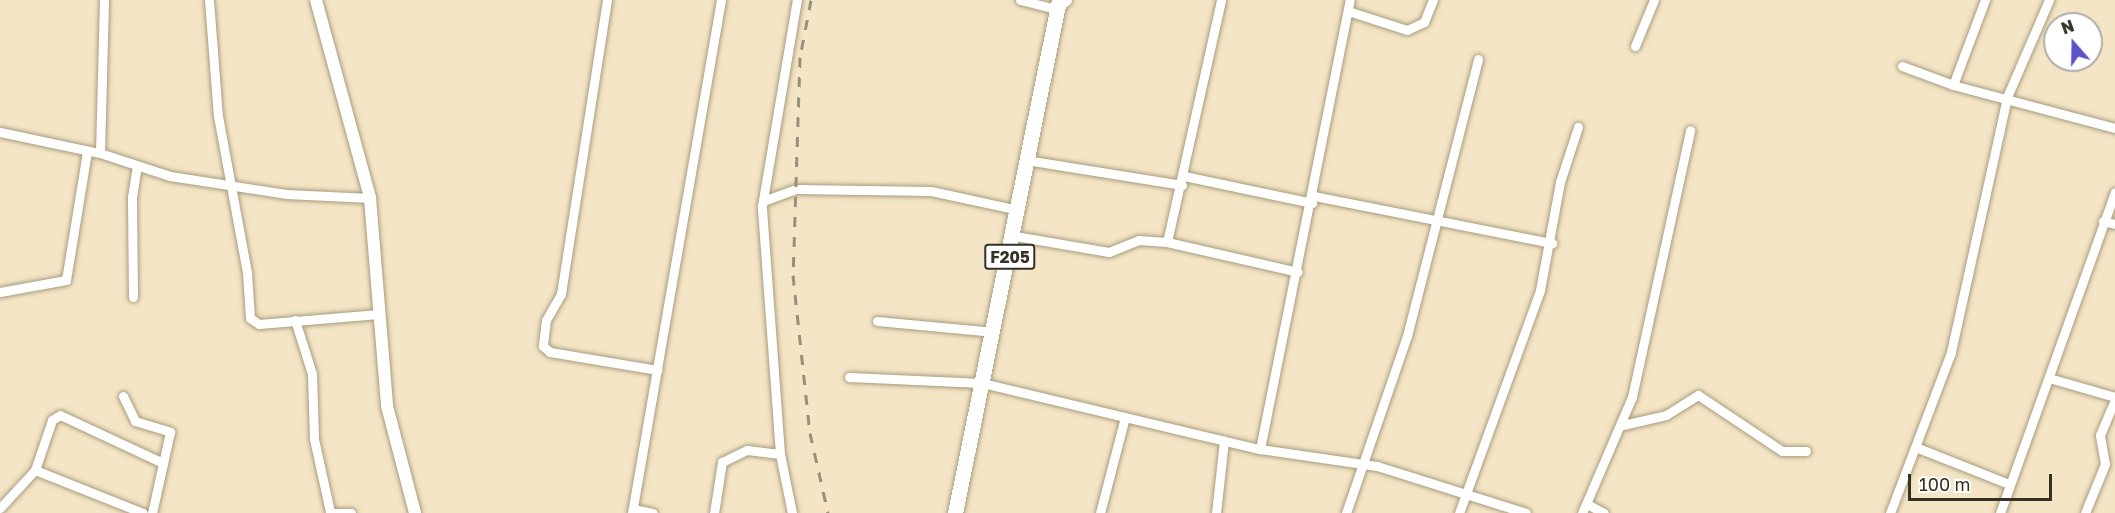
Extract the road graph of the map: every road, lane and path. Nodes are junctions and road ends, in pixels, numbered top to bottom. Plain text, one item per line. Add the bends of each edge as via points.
1 (104, 0) edge
2 (209, 0) edge
3 (316, 0) edge
4 (607, 0) edge
5 (721, 0) edge
6 (797, 0) edge
7 (1020, 0) edge
8 (1221, 0) edge
9 (1350, 0) edge
10 (1433, 0) edge
11 (1654, 0) edge
12 (1985, 0) edge
13 (2049, 0) edge
14 (1061, 3) edge
15 (1348, 11) junction
16 (1635, 46) dead end
17 (1478, 59) dead end
18 (1902, 66) dead end
19 (1953, 85) junction
20 (2007, 97) junction
21 (1578, 128) dead end
22 (2115, 128) edge
23 (1690, 130) dead end
24 (0, 132) edge
25 (87, 152) junction
26 (100, 153) junction
27 (1026, 160) junction
28 (137, 166) junction
29 (1183, 180) junction
30 (230, 186) junction
31 (2115, 192) edge
32 (370, 198) junction
33 (1313, 199) junction
34 (763, 201) junction
35 (1018, 210) junction
36 (1436, 218) junction
37 (2103, 221) junction
38 (2115, 224) edge
39 (1015, 236) junction
40 (1167, 242) junction
41 (1552, 243) junction
42 (1298, 272) junction
43 (0, 291) edge
44 (133, 297) dead end
45 (379, 314) junction
46 (296, 320) junction
47 (877, 321) dead end
48 (993, 332) junction
49 (658, 370) junction
50 (849, 376) dead end
51 (2049, 378) junction
52 (982, 383) junction
53 (123, 396) dead end
54 (2115, 398) edge
55 (1125, 417) junction
56 (1623, 425) junction
57 (1224, 440) junction
58 (1918, 448) junction
59 (1260, 449) junction
60 (1806, 451) dead end
61 (780, 454) junction
62 (163, 463) junction
63 (1366, 466) junction
64 (35, 470) junction
65 (2009, 484) junction
66 (1462, 493) junction
67 (0, 508) edge
68 (1585, 509) edge
69 (633, 511) edge
70 (330, 512) edge
71 (143, 513) edge
72 (152, 513) edge
73 (351, 513) edge
74 (415, 513) edge
75 (653, 513) edge
76 (714, 513) edge
77 (792, 513) edge
78 (955, 513) edge
79 (1100, 513) edge
80 (1216, 513) edge
81 (1347, 513) edge
82 (1459, 513) edge
83 (1527, 513) edge
84 (1604, 513) edge
85 (1890, 513) edge
86 (2000, 513) edge
87 (2085, 513) edge

1 - 26 street
2 - 30 street
3 - 32 street
4 - 49 street via 561,294 546,320 543,346 550,352
5 - 49 street
6 - 34 street
7 - 14 street
8 - 29 street
9 - 15 street
10 - 15 street via 1424,22 1407,30
11 - 16 street
12 - 19 street
13 - 20 street
14 - 27 main road, F205
15 - 33 street
17 - 36 street
18 - 19 street
19 - 20 street
20 - 22 street
20 - 58 street via 1958,322
21 - 41 street via 1560,182
23 - 56 street via 1648,334
24 - 25 street
25 - 26 street
25 - 43 street via 66,280
26 - 28 street
27 - 29 street
27 - 35 main road, F205
28 - 30 street
28 - 44 street via 132,197
29 - 33 street
29 - 40 street
30 - 32 street
30 - 46 street via 247,272 247,312 259,324
31 - 37 street
32 - 45 street
33 - 36 street
33 - 42 street
34 - 35 street via 796,189 931,191
34 - 61 street
35 - 39 main road, F205
36 - 41 street
36 - 63 street
37 - 38 street
37 - 51 street
39 - 40 street via 1109,252 1139,240
39 - 48 main road, F205
40 - 42 street
41 - 66 street via 1484,451
42 - 59 street
45 - 46 street
45 - 74 street via 387,406
46 - 70 street via 312,374 314,439
47 - 48 street
48 - 52 main road, F205
49 - 69 street
50 - 52 street
51 - 54 street
51 - 65 street
52 - 55 street
52 - 78 main road, F205
53 - 62 street via 135,421 170,432
54 - 87 street via 2100,435 2105,464
55 - 57 street
55 - 79 street
56 - 60 street via 1666,416 1698,395 1782,451
56 - 68 street
57 - 59 street
57 - 80 street
58 - 65 street
58 - 85 street
59 - 63 street
61 - 76 street via 747,450 722,462
61 - 77 street
62 - 64 street via 60,415 52,420
62 - 72 street
63 - 66 street
63 - 81 street
64 - 67 street
64 - 71 street
65 - 86 street
66 - 82 street
66 - 83 street
68 - 84 street
69 - 75 street
70 - 73 street

